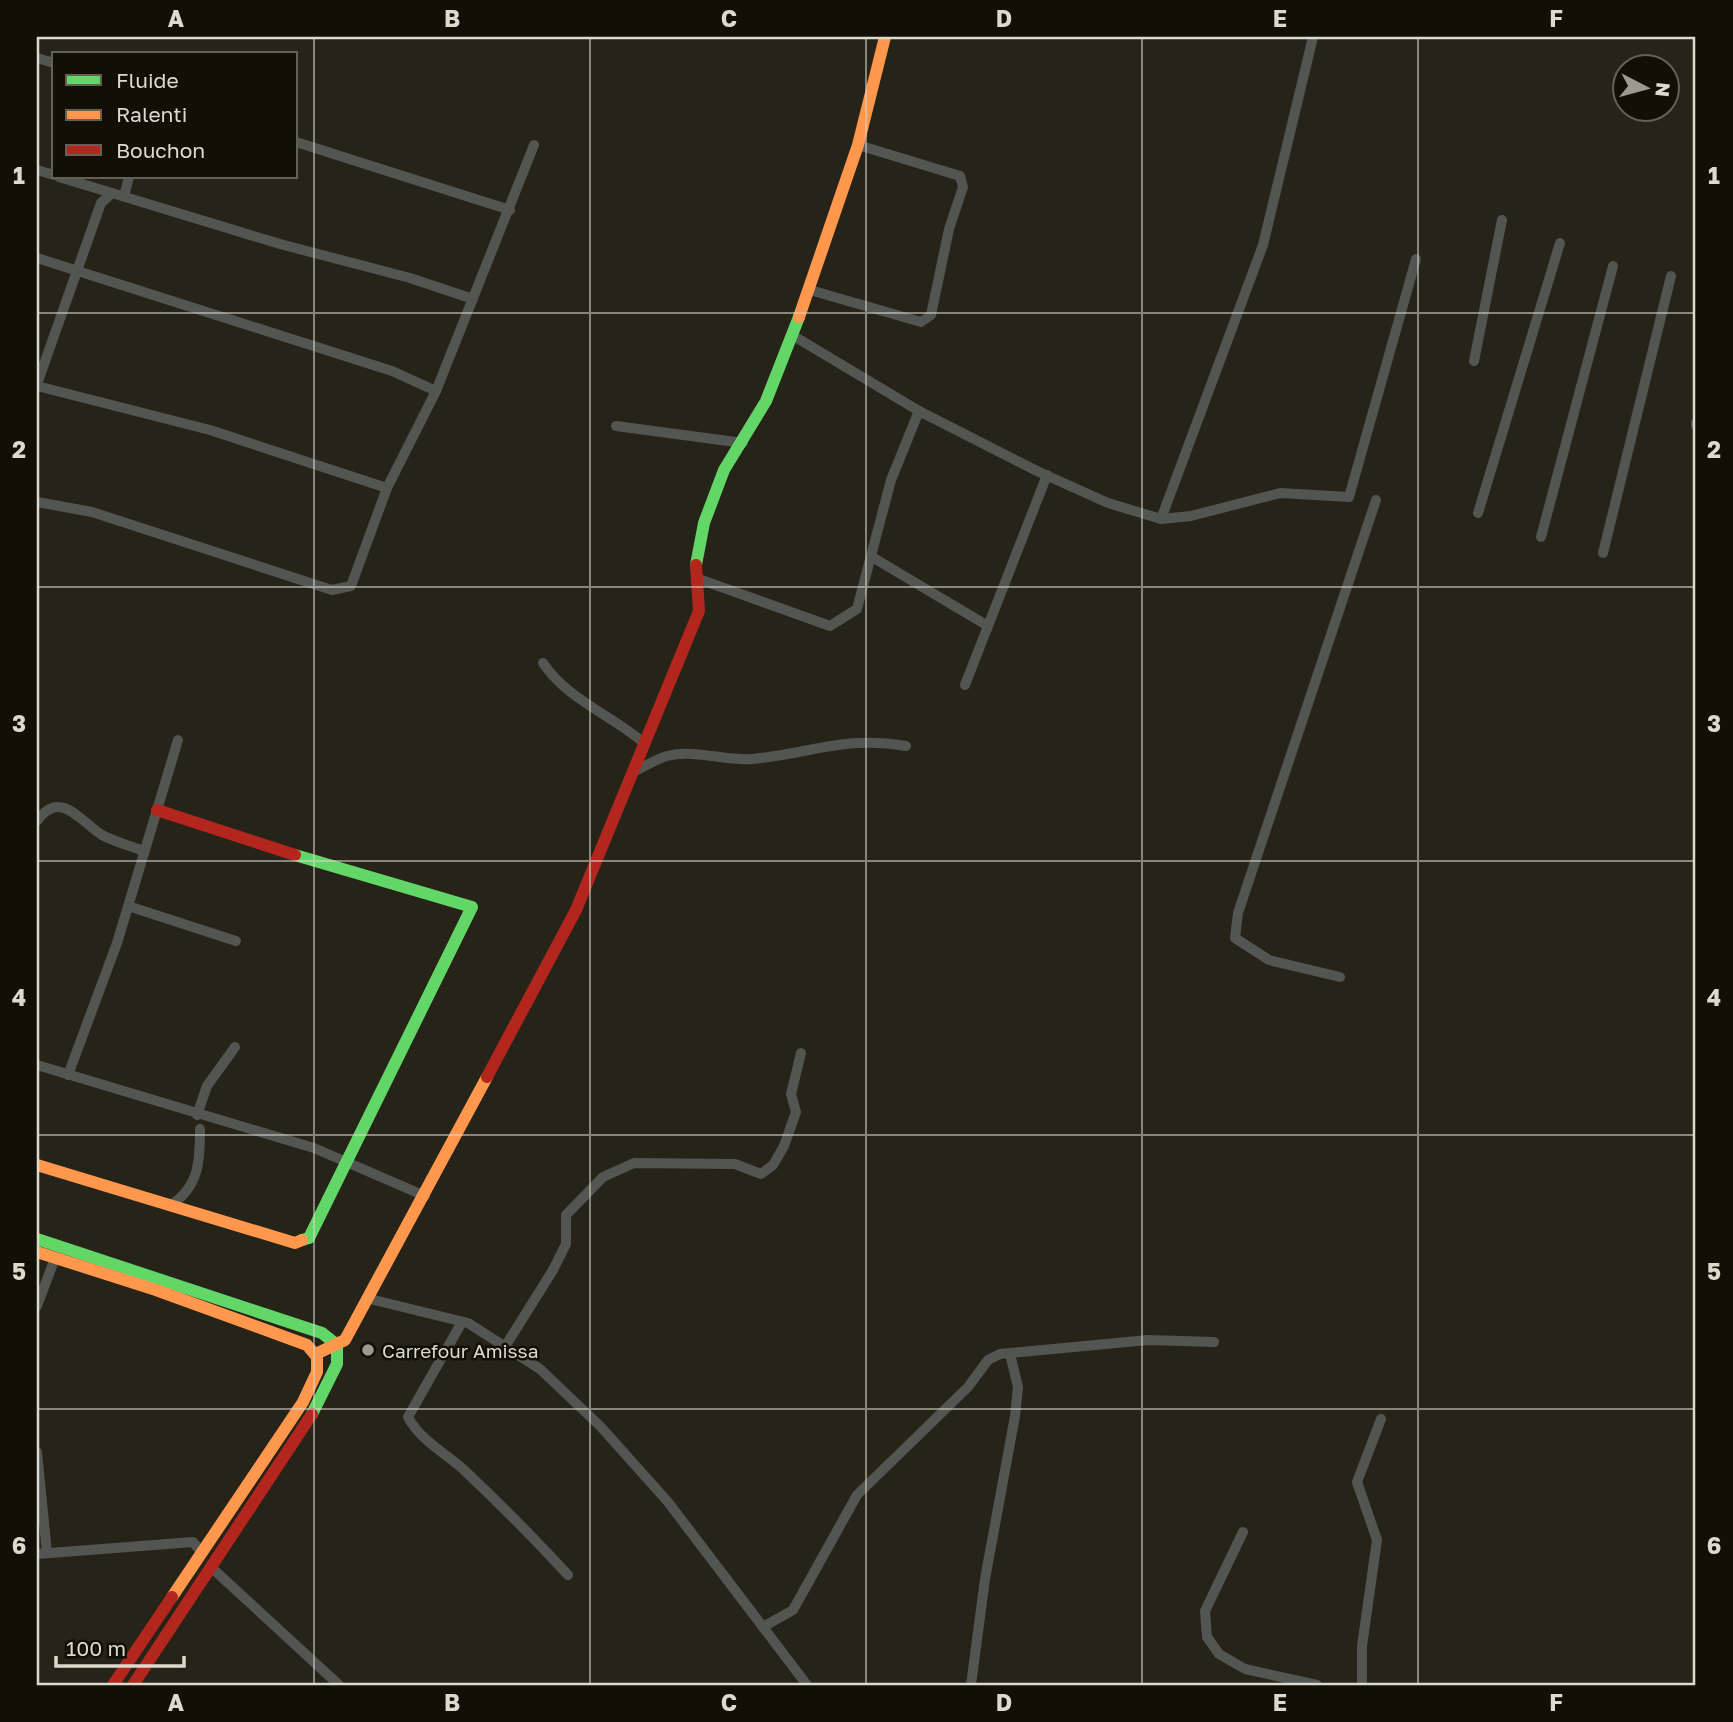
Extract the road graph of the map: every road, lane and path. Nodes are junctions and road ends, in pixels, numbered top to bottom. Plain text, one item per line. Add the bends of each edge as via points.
1 (885, 37) edge
2 (1313, 37) edge
3 (298, 143) edge
4 (534, 145) dead end
5 (858, 145) junction
6 (62, 178) edge
7 (129, 178) edge
8 (111, 194) junction
9 (124, 196) junction
10 (510, 210) junction
11 (1502, 220) dead end
12 (1560, 243) dead end
13 (37, 258) edge
14 (1416, 259) dead end
15 (1613, 266) dead end
16 (79, 270) junction
17 (1671, 276) dead end
18 (810, 290) junction
19 (473, 299) junction
20 (792, 335) junction
21 (1474, 360) dead end
22 (37, 385) edge
23 (436, 391) junction
24 (919, 411) junction
25 (616, 426) dead end
26 (743, 443) junction
27 (1047, 475) junction
28 (387, 488) junction
29 (1376, 499) dead end
30 (37, 502) edge
31 (1478, 513) dead end
32 (1161, 519) junction
33 (1541, 537) dead end
34 (1603, 553) dead end
35 (872, 557) junction
36 (699, 579) junction
37 (988, 626) junction
38 (543, 663) dead end
39 (965, 685) dead end
40 (178, 740) dead end
41 (644, 743) junction
42 (906, 746) dead end
43 (633, 772) junction
44 (157, 810) junction
45 (37, 821) edge
46 (144, 851) junction
47 (128, 906) junction
48 (236, 941) dead end
49 (1340, 977) dead end
50 (235, 1047) dead end
51 (801, 1053) dead end
52 (37, 1065) edge
53 (68, 1075) junction
54 (197, 1115) junction
55 (200, 1129) dead end
56 (344, 1161) junction
57 (37, 1165) edge
58 (425, 1196) junction
59 (169, 1206) junction
60 (37, 1239) edge
61 (37, 1252) edge
62 (55, 1258) junction
63 (370, 1299) junction
64 (37, 1306) edge
65 (462, 1322) junction
66 (1214, 1342) dead end
67 (337, 1345) junction
68 (506, 1345) junction
69 (317, 1353) junction
70 (1010, 1354) junction
71 (1381, 1419) dead end
72 (37, 1452) edge
73 (1243, 1532) dead end
74 (202, 1553) junction
75 (42, 1554) edge
76 (212, 1568) junction
77 (568, 1575) dead end
78 (763, 1627) junction
79 (113, 1685) edge
80 (133, 1685) edge
81 (339, 1685) edge
82 (807, 1685) edge
83 (971, 1685) edge
84 (1317, 1685) edge
85 (1362, 1685) edge

1 - 5 street
2 - 32 street via 1263,245
3 - 10 street
4 - 10 street
5 - 18 street
5 - 18 street via 960,176 963,187 931,315 921,321
6 - 8 street
7 - 9 street
8 - 9 street
8 - 16 street via 102,203
9 - 19 street
10 - 19 street
11 - 21 street
12 - 31 street
13 - 16 street
14 - 32 street via 1349,496 1280,493
15 - 33 street
16 - 22 street
16 - 23 street via 392,372
17 - 34 street
18 - 20 street
19 - 23 street
20 - 24 street
20 - 26 street via 766,401
22 - 28 street via 211,430
23 - 28 street
24 - 27 street
24 - 35 street via 891,480
25 - 26 street
26 - 36 street via 724,470 704,523 696,564
27 - 32 street via 1108,503
27 - 37 street
28 - 30 street via 351,586 342,590 92,512
29 - 49 street via 1238,913 1235,938 1269,961
35 - 36 street via 857,609 830,626
35 - 37 street
36 - 41 street via 698,611
37 - 39 street
38 - 41 street via 558,685
40 - 44 street
41 - 43 street
42 - 43 street via 840,742 754,759 677,755
43 - 58 street via 576,910
44 - 46 street
44 - 56 street via 471,907
45 - 46 street via 43,812 57,807 78,813 101,834
46 - 47 street
47 - 48 street
47 - 53 street
50 - 54 street via 207,1086
51 - 68 street via 791,1094 796,1112 773,1165 761,1174 735,1164 634,1163 603,1177 566,1215 566,1244
52 - 53 street
53 - 54 street
54 - 56 street
55 - 59 street via 200,1161 191,1188
56 - 58 street
56 - 59 street via 309,1238 303,1242
57 - 59 street
58 - 63 street
60 - 67 street via 321,1333
61 - 62 street
62 - 64 street
62 - 69 street via 156,1290 307,1345
63 - 65 street
63 - 67 street via 345,1340
65 - 68 street
65 - 77 street via 408,1417 424,1438 513,1517
66 - 70 street via 1148,1340
67 - 69 street
67 - 76 street via 337,1364 316,1408
68 - 78 street via 540,1369 601,1427 668,1502
69 - 74 street via 318,1373 303,1402
70 - 78 street via 988,1360 959,1396 857,1494 793,1611
70 - 83 street via 1018,1387 1016,1416 985,1579
71 - 85 street via 1357,1482 1377,1540
72 - 75 street
73 - 84 street via 1205,1611 1208,1637 1219,1654 1245,1668
74 - 75 street via 193,1542
74 - 79 street
76 - 80 street
76 - 81 street
78 - 82 street

